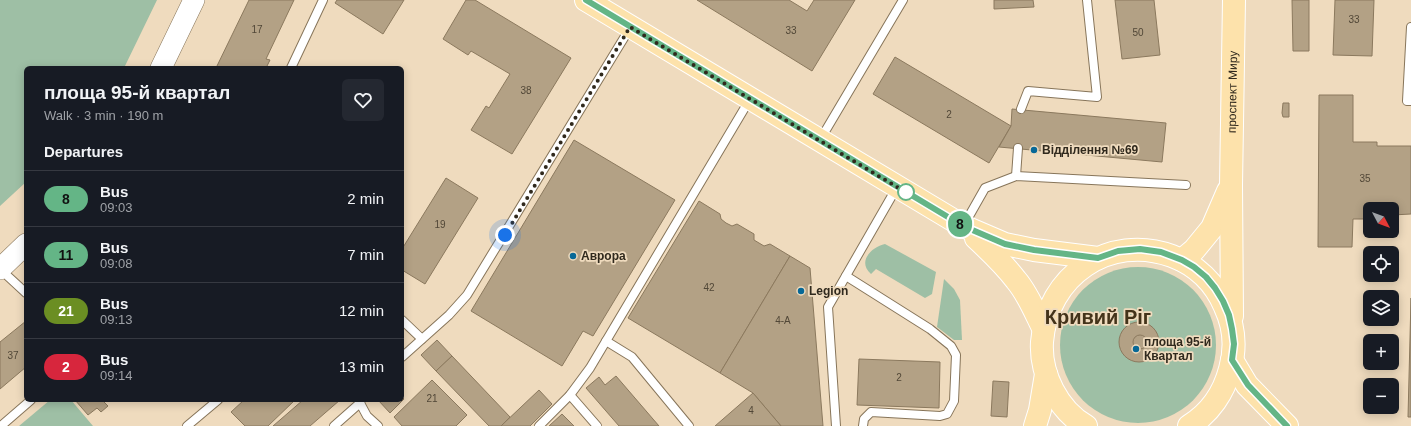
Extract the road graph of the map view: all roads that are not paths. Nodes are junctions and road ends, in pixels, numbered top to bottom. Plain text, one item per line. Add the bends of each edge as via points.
1 (194, 0) edge
2 (323, 0) edge
3 (586, 0) edge
4 (903, 0) edge
5 (1087, 0) edge
6 (1234, 0) edge
7 (630, 27) junction
8 (1411, 27) edge
9 (162, 66) edge
10 (292, 66) edge
11 (750, 98) junction
12 (1411, 101) edge
13 (1021, 109) dead end
14 (820, 140) junction
15 (1018, 148) dead end
16 (1016, 176) junction
17 (1186, 185) dead end
18 (1230, 185) junction
19 (897, 187) junction
20 (963, 226) junction
21 (24, 246) edge
22 (1098, 258) junction
23 (1182, 260) junction
24 (0, 269) edge
25 (846, 276) junction
26 (24, 291) edge
27 (404, 322) edge
28 (1043, 328) junction
29 (1232, 329) junction
30 (422, 339) junction
31 (606, 341) junction
32 (404, 355) edge
33 (1232, 360) junction
34 (1046, 374) junction
35 (570, 395) junction
36 (29, 402) edge
37 (216, 402) edge
38 (360, 402) edge
39 (361, 402) edge
40 (1, 426) edge
41 (187, 426) edge
42 (334, 426) edge
43 (378, 426) edge
44 (539, 426) edge
45 (596, 426) edge
46 (689, 426) edge
47 (836, 426) edge
48 (863, 426) edge
49 (1035, 426) edge
50 (1086, 426) edge
51 (1189, 426) edge
52 (1287, 426) edge

1 - 9 street
2 - 10 lane
3 - 7 main road
4 - 14 lane
5 - 13 lane via 1097,97 1028,91
6 - 18 main road, проспект Миру
7 - 11 main road
7 - 30 lane via 467,295
8 - 12 lane via 1407,101
11 - 14 main road
11 - 31 lane
14 - 19 main road
15 - 16 lane
16 - 17 lane
16 - 20 lane via 985,188
18 - 23 main road via 1212,228
18 - 29 main road, проспект Миру
19 - 20 main road
19 - 25 lane
20 - 22 main road via 1005,244
20 - 28 main road via 997,257 1017,280
21 - 24 street
22 - 23 main road via 1118,251 1140,249 1161,252
22 - 28 main road via 1082,267 1056,294
23 - 29 main road via 1206,277 1215,288 1229,315
24 - 26 lane
25 - 47 lane via 828,307
25 - 48 lane via 930,329 951,346 956,355 954,401 947,414 940,416 871,412 864,419
27 - 30 lane
28 - 34 main road via 1042,351
29 - 33 main road
30 - 32 lane
31 - 35 lane
31 - 46 lane via 632,357
33 - 51 main road via 1228,378 1220,395 1208,410
33 - 52 main road via 1248,385
34 - 49 main road
34 - 50 main road via 1054,393 1066,410
35 - 44 lane
35 - 45 lane
36 - 40 lane
37 - 41 lane
38 - 42 lane
39 - 43 lane via 368,416

